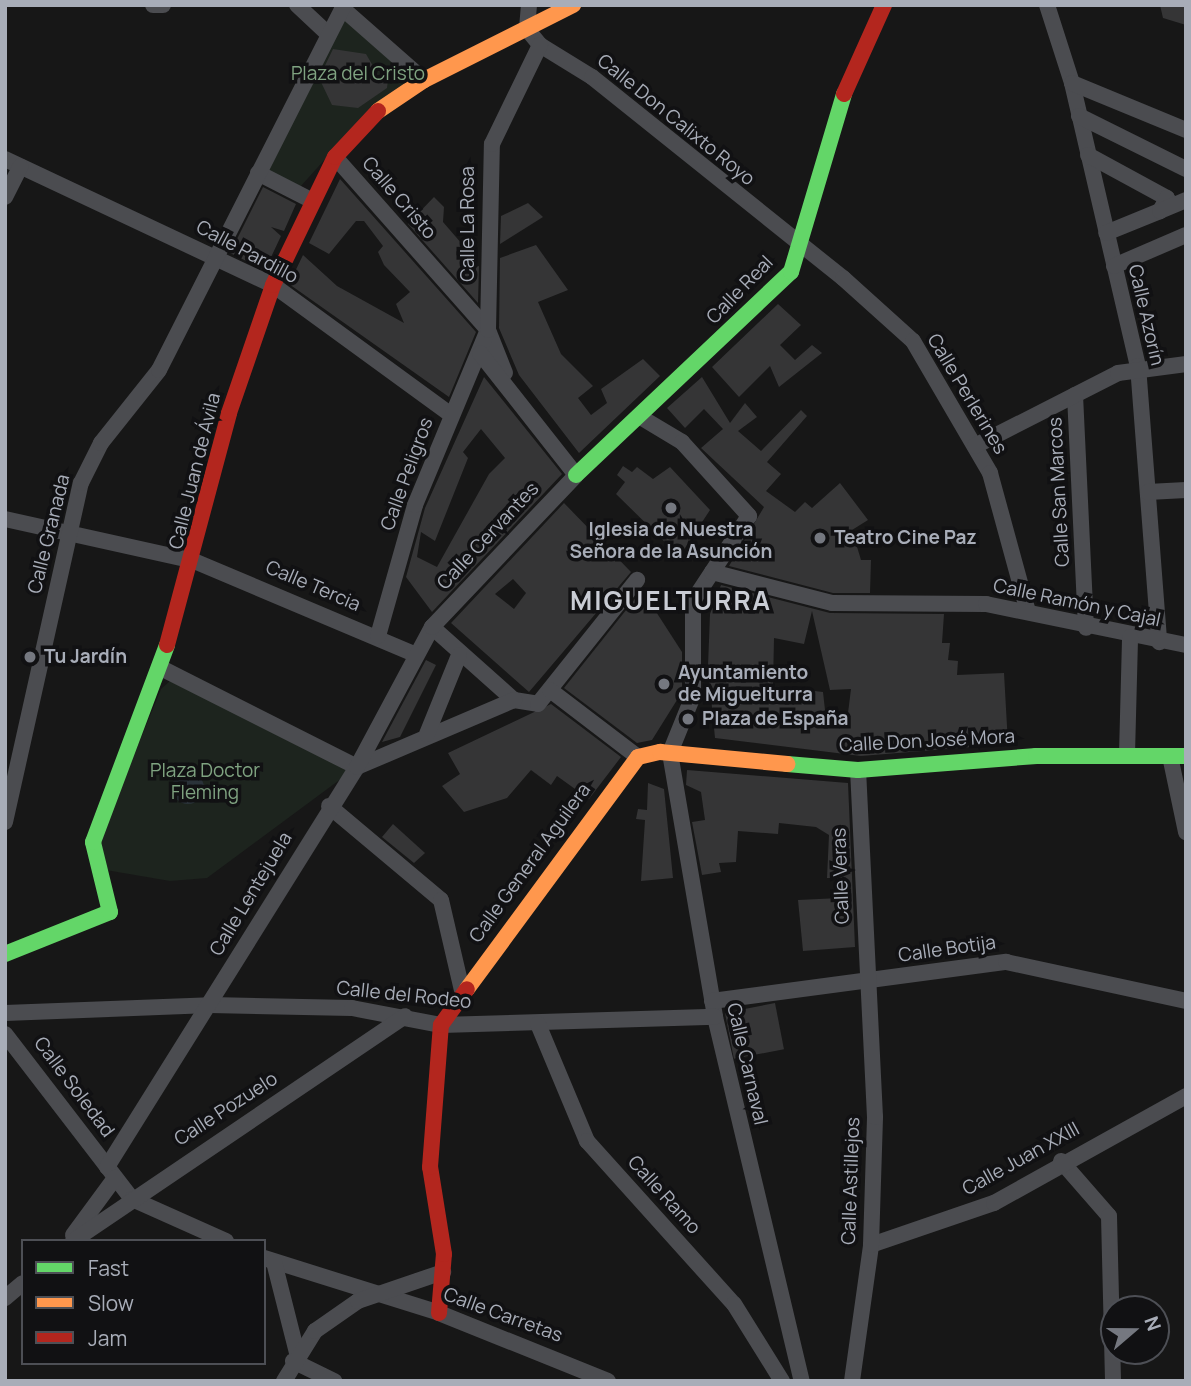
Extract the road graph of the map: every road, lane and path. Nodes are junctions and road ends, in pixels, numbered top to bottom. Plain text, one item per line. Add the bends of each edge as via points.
1 (153, 5) edge
2 (163, 5) edge
3 (298, 5) edge
4 (529, 5) edge
5 (573, 5) edge
6 (884, 5) edge
7 (1047, 5) edge
8 (343, 7) edge
9 (527, 29) junction
10 (328, 34) junction
11 (540, 45) junction
12 (424, 80) junction
13 (1072, 83) junction
14 (1079, 116) junction
15 (1186, 130) edge
16 (1088, 155) junction
17 (335, 157) junction
18 (5, 159) edge
19 (20, 167) junction
20 (1186, 169) edge
21 (258, 173) junction
22 (5, 197) edge
23 (311, 200) junction
24 (1186, 200) edge
25 (1160, 211) junction
26 (1106, 233) junction
27 (1186, 235) edge
28 (798, 245) junction
29 (217, 258) junction
30 (1114, 266) junction
31 (273, 285) junction
32 (488, 330) junction
33 (480, 353) junction
34 (1186, 364) edge
35 (1138, 366) junction
36 (513, 390) junction
37 (1075, 395) junction
38 (451, 415) junction
39 (642, 418) junction
40 (975, 446) junction
41 (576, 475) junction
42 (1186, 490) edge
43 (1148, 492) junction
44 (5, 519) edge
45 (67, 536) junction
46 (194, 561) junction
47 (712, 572) junction
48 (636, 580) dead end
49 (1028, 612) junction
50 (432, 627) junction
51 (1086, 628) junction
52 (378, 636) junction
53 (1130, 638) junction
54 (1159, 642) junction
55 (1186, 645) edge
56 (414, 654) junction
57 (459, 655) junction
58 (161, 668) junction
59 (550, 690) junction
60 (514, 700) junction
61 (427, 734) junction
62 (670, 753) junction
63 (1127, 754) junction
64 (1178, 756) edge
65 (638, 757) junction
66 (357, 767) junction
67 (858, 770) junction
68 (328, 806) junction
69 (5, 821) edge
70 (1186, 832) edge
71 (5, 954) edge
72 (867, 981) junction
73 (463, 990) junction
74 (1186, 1000) edge
75 (209, 1005) junction
76 (713, 1009) junction
77 (5, 1013) edge
78 (405, 1016) junction
79 (441, 1024) junction
80 (538, 1024) junction
81 (5, 1034) edge
82 (1186, 1096) edge
83 (1062, 1161) junction
84 (111, 1173) junction
85 (132, 1199) junction
86 (72, 1239) edge
87 (74, 1239) edge
88 (222, 1239) edge
89 (870, 1245) junction
90 (269, 1260) edge
91 (443, 1272) junction
92 (21, 1285) edge
93 (381, 1295) junction
94 (5, 1298) edge
95 (439, 1313) junction
96 (793, 1354) junction
97 (295, 1357) junction
98 (773, 1363) junction
99 (284, 1381) edge
100 (334, 1381) edge
101 (608, 1381) edge
102 (782, 1381) edge
103 (802, 1381) edge
104 (852, 1381) edge
105 (1114, 1381) edge

1 - 2 street
3 - 10 street
4 - 9 street
5 - 9 street
6 - 28 street, Calle Real via 830,125
7 - 13 street, Calle Azorín
8 - 10 street
8 - 12 street
9 - 11 street, Calle Don Calixto Royo
9 - 12 street
10 - 21 street
11 - 28 street, Calle Don Calixto Royo via 592,77
11 - 32 street, Calle La Rosa via 492,144
12 - 17 street via 370,116
13 - 14 street, Calle Azorín
13 - 15 street
14 - 16 street, Calle Azorín
14 - 20 street
16 - 25 street via 1164,192
16 - 26 street, Calle Azorín
17 - 23 street
17 - 32 street, Calle Cristo
18 - 19 street, Calle Pardillo
19 - 22 street
19 - 29 street, Calle Pardillo
21 - 23 street
21 - 29 street, Calle Granada
23 - 31 street
24 - 25 street
25 - 26 street
26 - 30 street, Calle Azorín
27 - 30 street
28 - 39 street, Calle Real via 791,272
28 - 40 street, Calle Perlerines via 913,341
29 - 31 street, Calle Pardillo
29 - 45 street, Calle Granada via 159,370 101,443
30 - 35 street, Calle Azorín
31 - 38 street, Calle Pardillo
31 - 46 street, Calle Juan de Ávila via 229,413
32 - 33 street, Calle Peligros
32 - 36 street
33 - 36 street
33 - 38 street, Calle Peligros
34 - 35 street
35 - 37 street
35 - 43 street, Calle Azorín
36 - 41 street
37 - 40 street
37 - 51 street, Calle San Marcos
38 - 52 street, Calle Peligros via 415,505
39 - 41 street, Calle Real
39 - 47 street via 682,442 749,516
40 - 49 street, Calle Perlerines via 1002,509
41 - 50 street, Calle Cervantes
42 - 43 street
43 - 54 street, Calle Azorín
44 - 45 street, Calle Tercia
45 - 46 street, Calle Tercia
45 - 69 street, Calle Granada
46 - 52 street, Calle Tercia
46 - 58 street, Calle Juan de Ávila
47 - 49 street, Calle Ramón y Cajal via 832,603 986,604
47 - 62 street via 693,601 693,696
48 - 59 street
49 - 51 street, Calle Ramón y Cajal
50 - 56 street, Calle Cervantes
50 - 57 street
51 - 53 street, Calle Ramón y Cajal
52 - 56 street, Calle Tercia
53 - 54 street, Calle Ramón y Cajal
53 - 63 street
54 - 55 street, Calle Ramón y Cajal
56 - 66 street, Calle Cervantes
57 - 60 street
57 - 61 street
58 - 66 street
58 - 71 street, Calle Juan de Ávila via 93,842 110,912
59 - 60 street via 538,704
59 - 65 street
60 - 61 street
61 - 66 street
62 - 65 street
62 - 67 street, Calle Don José Mora
62 - 76 street, Calle Carnaval
63 - 64 street, Calle Don José Mora
63 - 67 street, Calle Don José Mora
64 - 70 street
65 - 73 street, Calle General Aguilera
66 - 68 street, Calle Lentejuela
67 - 72 street, Calle Veras
68 - 73 street via 441,900
68 - 75 street, Calle Lentejuela
72 - 74 street, Calle Botija via 1006,962
72 - 76 street, Calle Botija
72 - 89 street, Calle Astillejos via 875,1117
73 - 79 street, Calle General Aguilera
75 - 77 street, Calle del Rodeo
75 - 78 street, Calle del Rodeo
75 - 84 street, Calle Lentejuela
76 - 80 street, Calle del Rodeo
76 - 96 street, Calle Carnaval
78 - 79 street, Calle del Rodeo
78 - 85 street, Calle Pozuelo
79 - 80 street, Calle del Rodeo
79 - 91 street via 430,1167
80 - 98 street, Calle Ramo via 587,1141 734,1304
81 - 84 street, Calle Soledad via 36,1066
82 - 83 street, Calle Juan XXIII
83 - 89 street, Calle Juan XXIII via 993,1203
83 - 105 street via 1110,1216
84 - 85 street
84 - 86 street, Calle Pozuelo
85 - 87 street, Calle Pozuelo
85 - 88 street
89 - 104 street, Calle Astillejos
90 - 93 street, Calle Carretas
90 - 97 street
91 - 93 street, Calle Carretas
91 - 95 street
92 - 94 street
93 - 95 street, Calle Carretas
93 - 97 street via 358,1301 315,1331
95 - 101 street, Calle Carretas
96 - 98 street
96 - 103 street, Calle Carnaval
97 - 99 street
97 - 100 street
98 - 102 street, Calle Ramo

